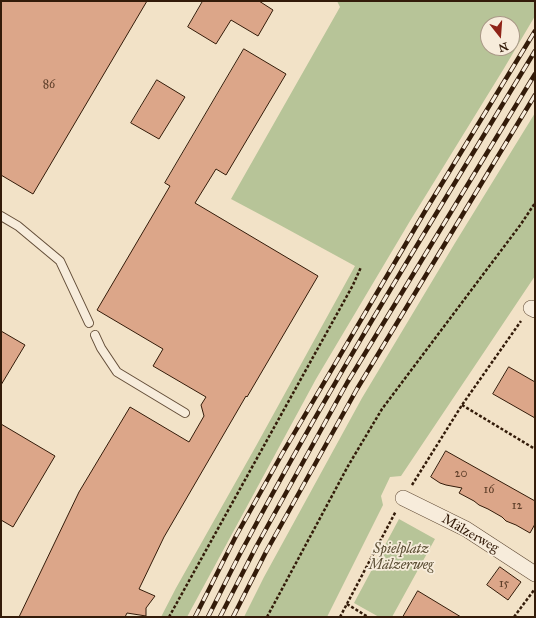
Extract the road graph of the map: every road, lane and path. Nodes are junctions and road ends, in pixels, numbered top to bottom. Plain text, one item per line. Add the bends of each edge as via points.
1 (535, 203) edge
2 (1, 216) edge
3 (361, 267) dead end
4 (533, 309) edge
5 (89, 323) dead end
6 (95, 335) dead end
7 (462, 405) junction
8 (185, 413) dead end
9 (535, 449) edge
10 (403, 498) junction
11 (535, 574) edge
12 (535, 588) edge
13 (347, 604) junction
14 (169, 617) edge
15 (267, 617) edge
16 (340, 617) edge
17 (368, 617) edge
18 (514, 617) edge

1 - 15 path via 382,409 348,466
2 - 5 lane via 18,226 60,261
3 - 14 path
4 - 7 path
6 - 8 lane via 117,372
7 - 9 path
7 - 10 path
10 - 11 street, Mälzerweg via 466,529
10 - 13 path
12 - 18 path
13 - 16 path
13 - 17 path

